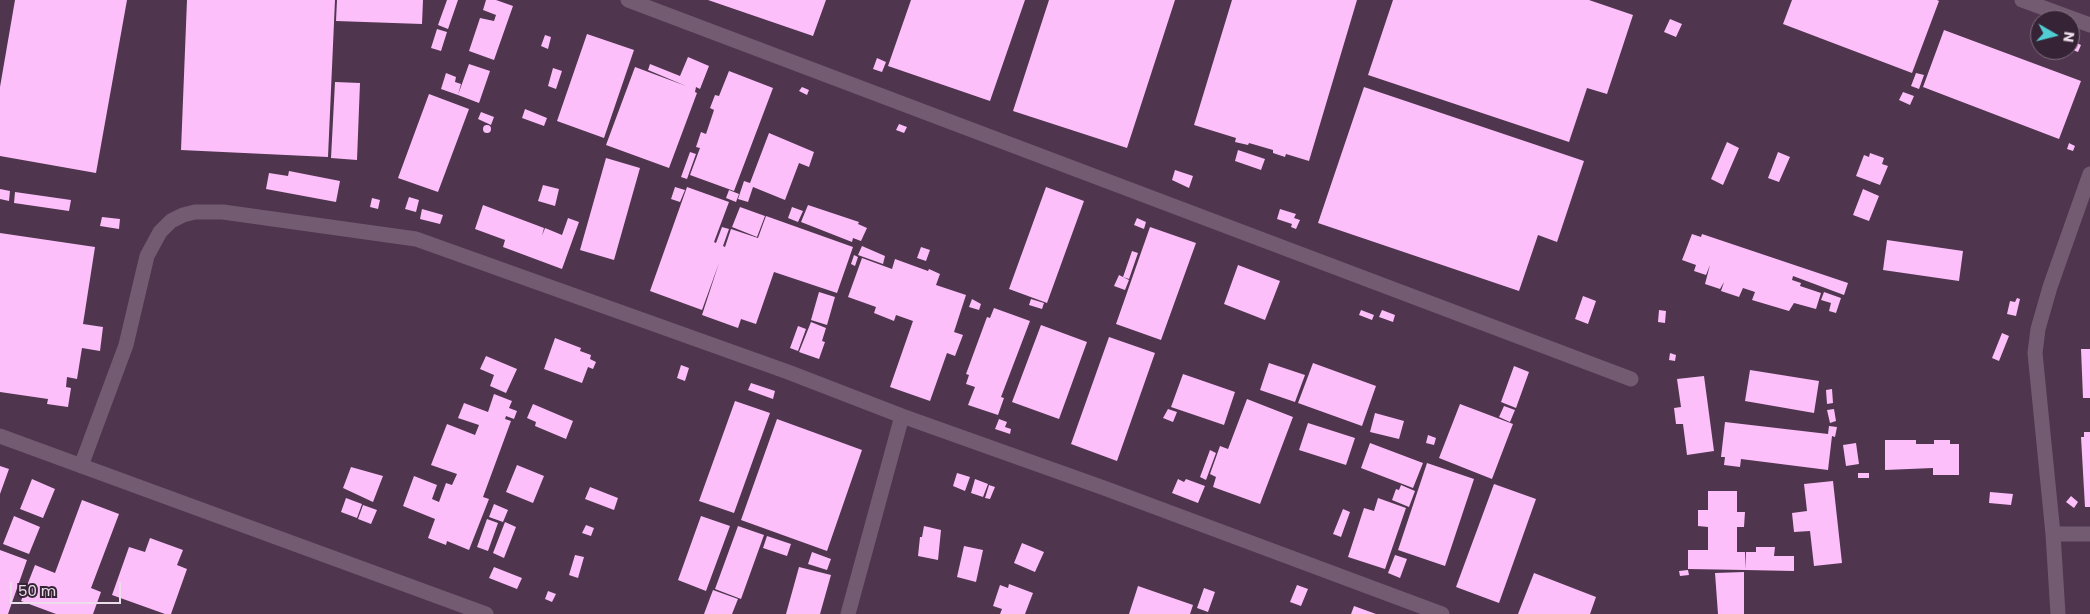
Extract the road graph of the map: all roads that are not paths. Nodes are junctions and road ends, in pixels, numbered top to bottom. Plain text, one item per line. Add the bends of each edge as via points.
1 (628, 0) edge
2 (2022, 0) edge
3 (2090, 25) edge
4 (2090, 174) edge
5 (1631, 379) dead end
6 (902, 416) junction
7 (0, 436) edge
8 (81, 466) junction
9 (2053, 534) junction
10 (2090, 534) edge
11 (486, 614) edge
12 (848, 614) edge
13 (1442, 614) edge
14 (2058, 614) edge

1 - 5 street
2 - 3 street
4 - 9 street via 2050,287 2035,353
6 - 8 street via 709,343 416,239 207,211 183,215 171,221 160,232 147,256 126,345
6 - 12 street
6 - 13 street
7 - 8 street
8 - 11 street
9 - 10 street
9 - 14 street

